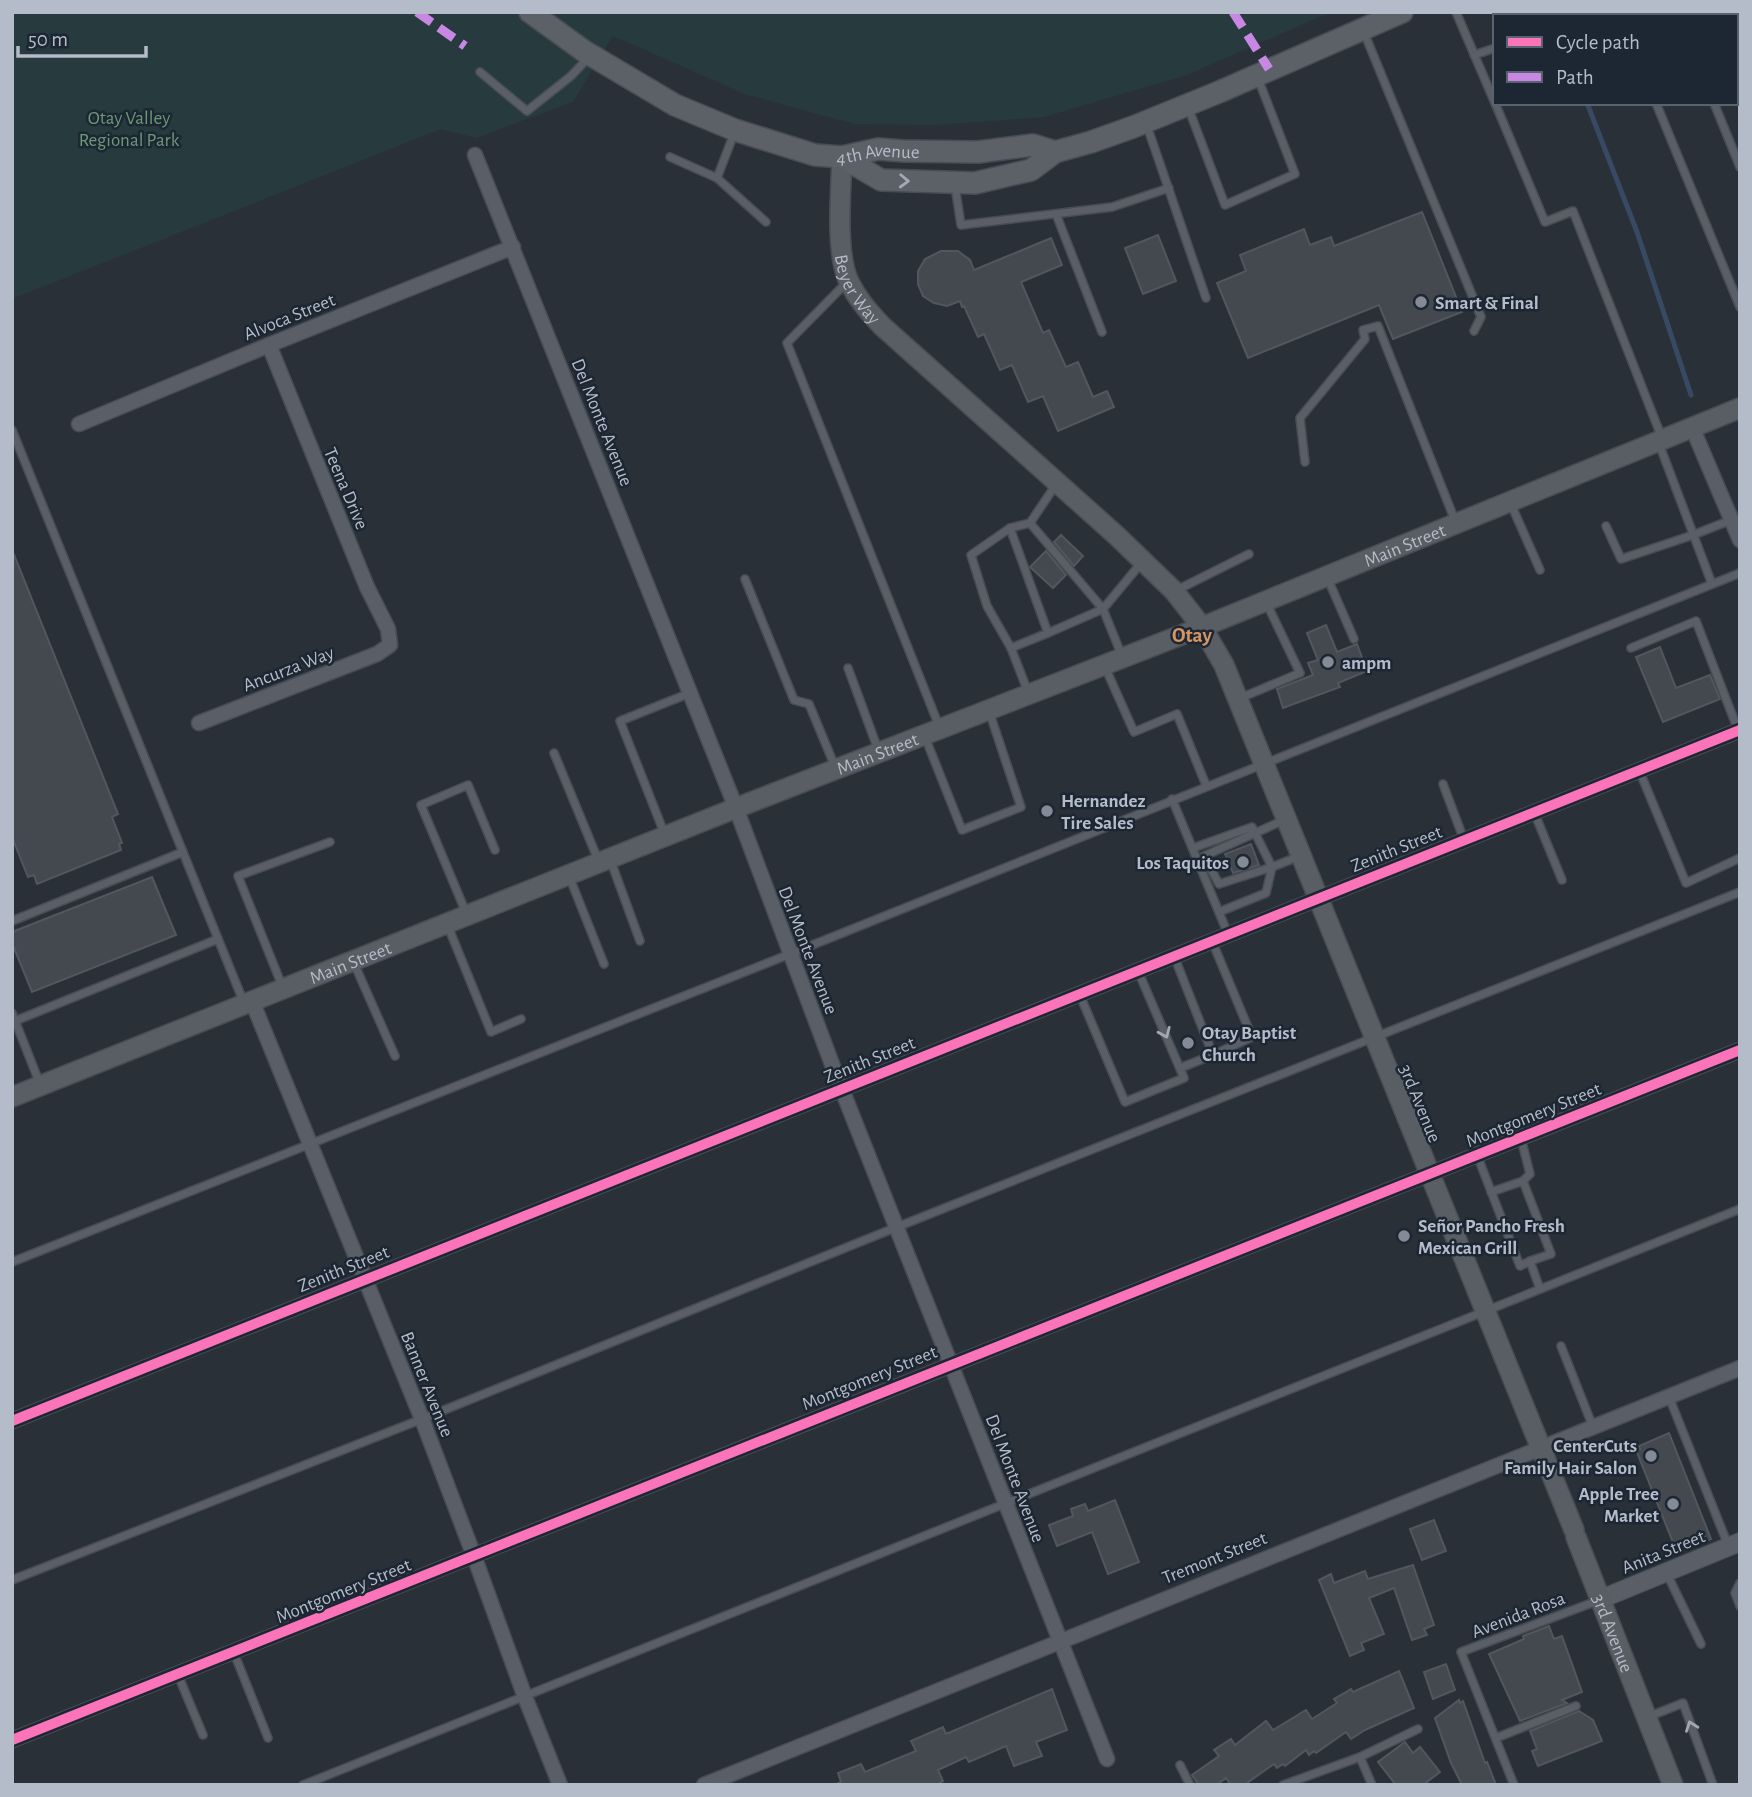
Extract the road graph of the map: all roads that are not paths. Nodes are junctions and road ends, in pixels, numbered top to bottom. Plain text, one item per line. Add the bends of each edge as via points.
1 (530, 12) edge
2 (1402, 12) edge
3 (1456, 12) edge
4 (1362, 30) junction
5 (1493, 49) edge
6 (590, 55) junction
7 (1474, 55) junction
8 (480, 72) dead end
9 (1257, 76) junction
10 (1493, 95) edge
11 (1187, 105) junction
12 (1497, 105) edge
13 (1657, 105) edge
14 (1715, 105) edge
15 (1146, 122) junction
16 (735, 131) junction
17 (1055, 152) junction
18 (475, 155) dead end
19 (670, 157) dead end
20 (842, 157) junction
21 (1740, 167) edge
22 (717, 178) junction
23 (954, 182) junction
24 (1168, 188) junction
25 (1056, 214) junction
26 (766, 222) dead end
27 (513, 247) junction
28 (848, 281) junction
29 (1206, 298) dead end
30 (1740, 307) edge
31 (1474, 331) dead end
32 (1102, 332) dead end
33 (269, 345) junction
34 (1740, 408) edge
35 (79, 424) dead end
36 (1692, 427) junction
37 (12, 430) edge
38 (1660, 440) junction
39 (1305, 462) dead end
40 (1057, 482) junction
41 (1510, 501) junction
42 (1731, 520) junction
43 (1030, 523) junction
44 (1456, 524) junction
45 (1606, 526) dead end
46 (1010, 528) junction
47 (1693, 535) junction
48 (1740, 540) edge
49 (1249, 554) dead end
50 (1143, 561) junction
51 (1541, 570) dead end
52 (1740, 573) edge
53 (1327, 576) junction
54 (744, 579) dead end
55 (1712, 584) junction
56 (1174, 591) junction
57 (1266, 601) junction
58 (1103, 609) junction
59 (1202, 627) junction
60 (1048, 633) junction
61 (1354, 639) dead end
62 (390, 645) joint
63 (1010, 648) junction
64 (1631, 648) dead end
65 (1123, 658) junction
66 (1104, 666) junction
67 (848, 668) dead end
68 (690, 693) junction
69 (1029, 695) junction
70 (1238, 699) junction
71 (989, 710) junction
72 (198, 723) dead end
73 (1739, 730) edge
74 (932, 732) junction
75 (880, 752) junction
76 (554, 753) dead end
77 (1265, 762) junction
78 (836, 769) junction
79 (1639, 770) junction
80 (1443, 784) dead end
81 (1206, 785) junction
82 (1172, 799) junction
83 (736, 808) junction
84 (1534, 812) junction
85 (1288, 819) junction
86 (1255, 833) junction
87 (666, 836) junction
88 (1464, 840) junction
89 (330, 842) dead end
90 (1193, 848) junction
91 (495, 850) dead end
92 (183, 852) junction
93 (1302, 855) junction
94 (1740, 858) edge
95 (604, 861) junction
96 (1272, 867) junction
97 (568, 875) junction
98 (1562, 880) dead end
99 (1740, 892) edge
100 (1319, 897) junction
101 (1219, 912) junction
102 (467, 915) junction
103 (12, 921) edge
104 (447, 923) junction
105 (1228, 934) junction
106 (218, 939) junction
107 (640, 941) dead end
108 (1211, 941) junction
109 (790, 954) junction
110 (1174, 956) junction
111 (353, 961) junction
112 (604, 964) dead end
113 (1138, 970) junction
114 (283, 988) junction
115 (1079, 993) junction
116 (248, 1002) junction
117 (14, 1017) edge
118 (520, 1018) dead end
119 (1375, 1035) junction
120 (1740, 1050) edge
121 (1213, 1055) junction
122 (395, 1056) dead end
123 (1180, 1068) junction
124 (41, 1085) junction
125 (841, 1089) junction
126 (12, 1097) edge
127 (1521, 1138) junction
128 (311, 1144) junction
129 (1477, 1155) junction
130 (1430, 1174) junction
131 (1523, 1181) junction
132 (1491, 1192) junction
133 (1740, 1209) edge
134 (897, 1227) junction
135 (1530, 1261) junction
136 (12, 1262) edge
137 (364, 1279) junction
138 (1540, 1289) junction
139 (1485, 1311) junction
140 (1561, 1346) dead end
141 (951, 1363) junction
142 (1740, 1368) edge
143 (1669, 1396) junction
144 (422, 1419) junction
145 (12, 1421) edge
146 (1593, 1427) junction
147 (1541, 1448) junction
148 (1004, 1503) junction
149 (1734, 1544) edge
150 (474, 1556) junction
151 (1667, 1573) junction
152 (12, 1580) edge
153 (1740, 1583) edge
154 (1601, 1599) junction
155 (1740, 1606) edge
156 (1059, 1640) junction
157 (1701, 1644) dead end
158 (234, 1653) junction
159 (178, 1675) junction
160 (524, 1697) junction
161 (1576, 1706) dead end
162 (1647, 1717) junction
163 (1418, 1729) dead end
164 (203, 1735) dead end
165 (268, 1738) dead end
166 (1496, 1738) junction
167 (12, 1740) edge
168 (1360, 1756) junction
169 (1107, 1759) dead end
170 (1180, 1765) dead end
171 (303, 1785) edge
172 (560, 1785) edge
173 (704, 1785) edge
174 (1190, 1785) edge
175 (1283, 1785) edge
176 (1372, 1785) edge
177 (1514, 1785) edge
178 (1673, 1785) edge
179 (1713, 1785) edge

1 - 6 main road
2 - 4 main road, 4th Avenue
3 - 7 lane
4 - 9 main road, 4th Avenue
4 - 31 lane via 1481,317
5 - 7 lane
6 - 8 lane via 527,111
6 - 16 main road via 675,105
7 - 10 lane
9 - 11 main road, 4th Avenue
9 - 11 lane via 1295,174 1225,205
11 - 15 main road, 4th Avenue
12 - 38 lane via 1545,222 1573,211
13 - 30 lane
14 - 21 lane
15 - 17 main road, 4th Avenue
15 - 24 lane
16 - 20 main road via 815,155
16 - 22 lane
17 - 20 main road, 4th Avenue via 1033,145 978,152 878,149
17 - 23 main road, 4th Avenue via 1031,170 975,183
18 - 27 street, Del Monte Avenue
19 - 22 lane
20 -> 23 main road, 4th Avenue via 881,180
20 - 28 main road, Beyer Way via 842,249
22 - 26 lane
23 - 25 lane via 961,225
24 - 25 lane via 1112,207
24 - 29 lane
25 - 32 lane
27 - 33 street, Alvoca Street
27 - 68 street, Del Monte Avenue
28 - 40 main road, Beyer Way via 882,326
28 - 74 lane via 787,343
33 - 35 street, Alvoca Street
33 - 62 street, Teena Drive
34 - 36 main road, Main Street
36 - 38 main road, Main Street
36 - 42 street
37 - 92 lane
38 - 41 main road, Main Street
38 - 47 lane
39 - 44 lane via 1300,418 1365,339 1363,330 1378,326
40 - 43 lane
40 - 50 main road, Beyer Way
41 - 44 main road, Main Street
41 - 51 lane
42 - 47 lane
42 - 48 street
43 - 46 lane
43 - 58 lane
44 - 53 main road, Main Street
45 - 47 lane via 1621,559
46 - 60 lane
46 - 63 lane via 971,555 987,606
47 - 55 lane
49 - 56 lane
50 - 56 main road, Beyer Way
50 - 58 lane
52 - 55 lane
53 - 57 main road, Main Street
53 - 61 lane
54 - 78 lane via 794,700 809,704
55 - 77 lane
56 - 59 main road, Beyer Way
57 - 59 main road, Main Street
57 - 70 lane via 1300,673
58 - 60 lane
58 - 65 lane
59 - 65 main road, Main Street
59 - 70 main road, 3rd Avenue
60 - 63 lane
62 - 72 street, Ancurza Way
63 - 69 lane
64 - 73 lane via 1696,621
65 - 66 main road, Main Street
66 - 69 main road, Main Street
66 - 81 lane via 1134,732 1177,713
67 - 75 lane
68 - 83 street, Del Monte Avenue
68 - 87 lane via 620,721
69 - 71 main road, Main Street
70 - 77 main road, 3rd Avenue
71 - 74 main road, Main Street
71 - 74 lane via 1021,807 962,830
73 - 79 street, Zenith Street
74 - 75 main road, Main Street
75 - 78 main road, Main Street
76 - 95 lane
77 - 81 lane
77 - 85 main road, 3rd Avenue
78 - 83 main road, Main Street
79 - 84 street, Zenith Street
79 - 94 lane via 1686,883
80 - 88 lane
81 - 82 lane
82 - 90 lane
82 - 109 lane
83 - 87 main road, Main Street
83 - 109 street, Del Monte Avenue
84 - 88 street, Zenith Street
84 - 98 lane
85 - 86 lane
85 - 93 main road, 3rd Avenue
86 - 90 lane via 1252,827
86 - 96 lane
86 - 96 lane via 1204,856 1219,884
87 - 95 main road, Main Street
88 - 100 street, Zenith Street
89 - 114 lane via 238,876
90 - 101 lane
91 - 102 lane via 468,785 421,805
92 - 103 lane
92 - 106 lane
93 - 96 lane
93 - 100 main road, 3rd Avenue
95 - 97 main road, Main Street
95 - 107 lane
96 - 101 lane via 1266,894
97 - 102 main road, Main Street
97 - 112 lane
99 - 119 lane
100 - 105 street, Zenith Street
100 - 119 main road, 3rd Avenue
101 - 105 lane
102 - 104 main road, Main Street
104 - 111 main road, Main Street
104 - 118 lane via 491,1032
105 - 108 street, Zenith Street
106 - 116 lane
106 - 117 lane
108 - 110 street, Zenith Street
108 - 121 lane via 1252,1037
109 - 125 street, Del Monte Avenue
109 - 128 lane
110 - 113 street, Zenith Street
110 - 121 lane
111 - 114 main road, Main Street
111 - 122 lane
113 - 115 street, Zenith Street
113 -> 123 lane
114 - 116 main road, Main Street
115 - 123 lane via 1125,1102 1184,1078
115 - 125 street, Zenith Street
116 - 124 main road, Main Street
116 - 128 street, Banner Avenue
117 - 124 lane
119 - 130 main road, 3rd Avenue
119 - 134 lane
120 - 127 street, Montgomery Street
121 - 123 lane
124 - 126 main road, Main Street
125 - 134 street, Del Monte Avenue
125 - 137 street, Zenith Street
127 - 129 street, Montgomery Street
127 - 131 lane via 1530,1174
128 - 136 lane
128 - 137 street, Banner Avenue
129 - 130 street, Montgomery Street
129 - 132 lane
130 - 139 main road, 3rd Avenue
130 - 141 street, Montgomery Street
131 - 132 lane
131 - 135 lane via 1551,1254
132 - 135 lane via 1520,1266
133 - 138 lane
134 - 141 street, Del Monte Avenue
134 - 144 lane
135 - 138 lane
137 - 144 street, Banner Avenue
137 - 145 street, Zenith Street
138 - 139 lane
139 - 147 main road, 3rd Avenue
139 - 148 lane
140 - 146 lane
141 - 148 street, Del Monte Avenue
141 - 150 street, Montgomery Street
142 - 143 street, Tremont Street
143 - 146 street, Tremont Street
143 - 149 lane
144 - 150 street, Banner Avenue
144 - 152 lane
146 - 147 street, Tremont Street
147 - 154 main road, 3rd Avenue
147 - 156 street, Tremont Street
148 - 156 street, Del Monte Avenue
148 - 160 lane
149 - 151 street, Anita Street
150 - 158 street, Montgomery Street
150 - 160 street, Banner Avenue
151 - 154 street, Anita Street
151 - 157 lane
153 - 155 lane via 1735,1593
154 - 162 main road, 3rd Avenue
154 - 166 lane, Avenida Rosa via 1461,1652
156 - 169 street, Del Monte Avenue
156 - 173 street, Tremont Street
158 - 159 street, Montgomery Street
158 - 165 lane
159 - 164 lane
159 - 167 street, Montgomery Street
160 - 171 lane
160 - 172 street, Banner Avenue
161 - 166 lane
162 - 178 main road, 3rd Avenue
179 -> 162 lane via 1683,1703
163 - 168 lane
166 - 177 lane, Avenida Rosa
168 - 175 lane
168 - 176 lane
170 - 174 lane

